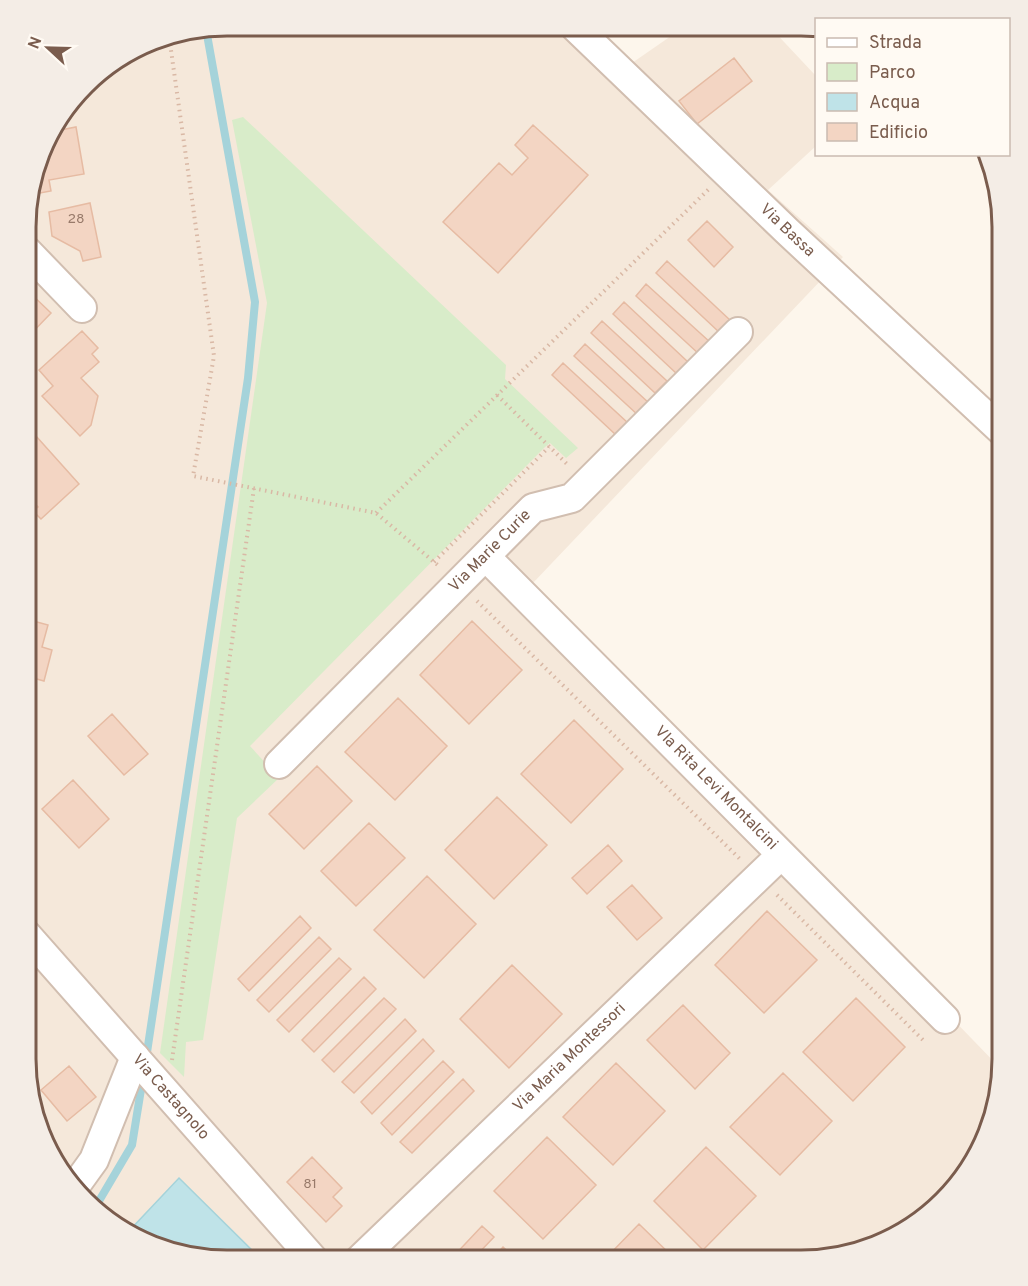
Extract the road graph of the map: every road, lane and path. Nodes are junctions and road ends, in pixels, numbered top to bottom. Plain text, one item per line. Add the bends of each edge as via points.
1 (584, 36) edge
2 (170, 45) edge
3 (726, 172) junction
4 (36, 260) edge
5 (82, 308) dead end
6 (738, 332) dead end
7 (497, 395) junction
8 (992, 423) edge
9 (549, 447) junction
10 (586, 483) junction
11 (254, 488) junction
12 (376, 513) junction
13 (486, 557) junction
14 (435, 562) junction
15 (459, 583) junction
16 (279, 764) dead end
17 (781, 855) junction
18 (758, 877) junction
19 (36, 945) edge
20 (945, 1019) dead end
21 (925, 1042) dead end
22 (149, 1072) junction
23 (80, 1180) edge
24 (305, 1250) edge
25 (369, 1250) edge

1 - 3 street, Via Bassa
2 - 11 path via 214,356 193,476
3 - 7 path
3 - 8 street, Via Bassa
4 - 5 street
6 - 10 street, Via Marie Curie
7 - 9 path
7 - 12 path
9 - 10 path
9 - 14 path
10 - 13 street, Via Marie Curie via 572,498 534,508
11 - 12 path
11 - 22 path
12 - 14 path
13 - 15 street, Via Marie Curie
13 - 17 street, VIa Rita Levi Montalcini
14 - 15 path
15 - 16 street, Via Marie Curie
15 - 18 path
17 - 18 street, Via Maria Montessori
17 - 20 street, VIa Rita Levi Montalcini
18 - 21 path
18 - 25 street, Via Maria Montessori
19 - 22 street, Via Castagnolo
22 - 23 street
22 - 24 street, Via Castagnolo

